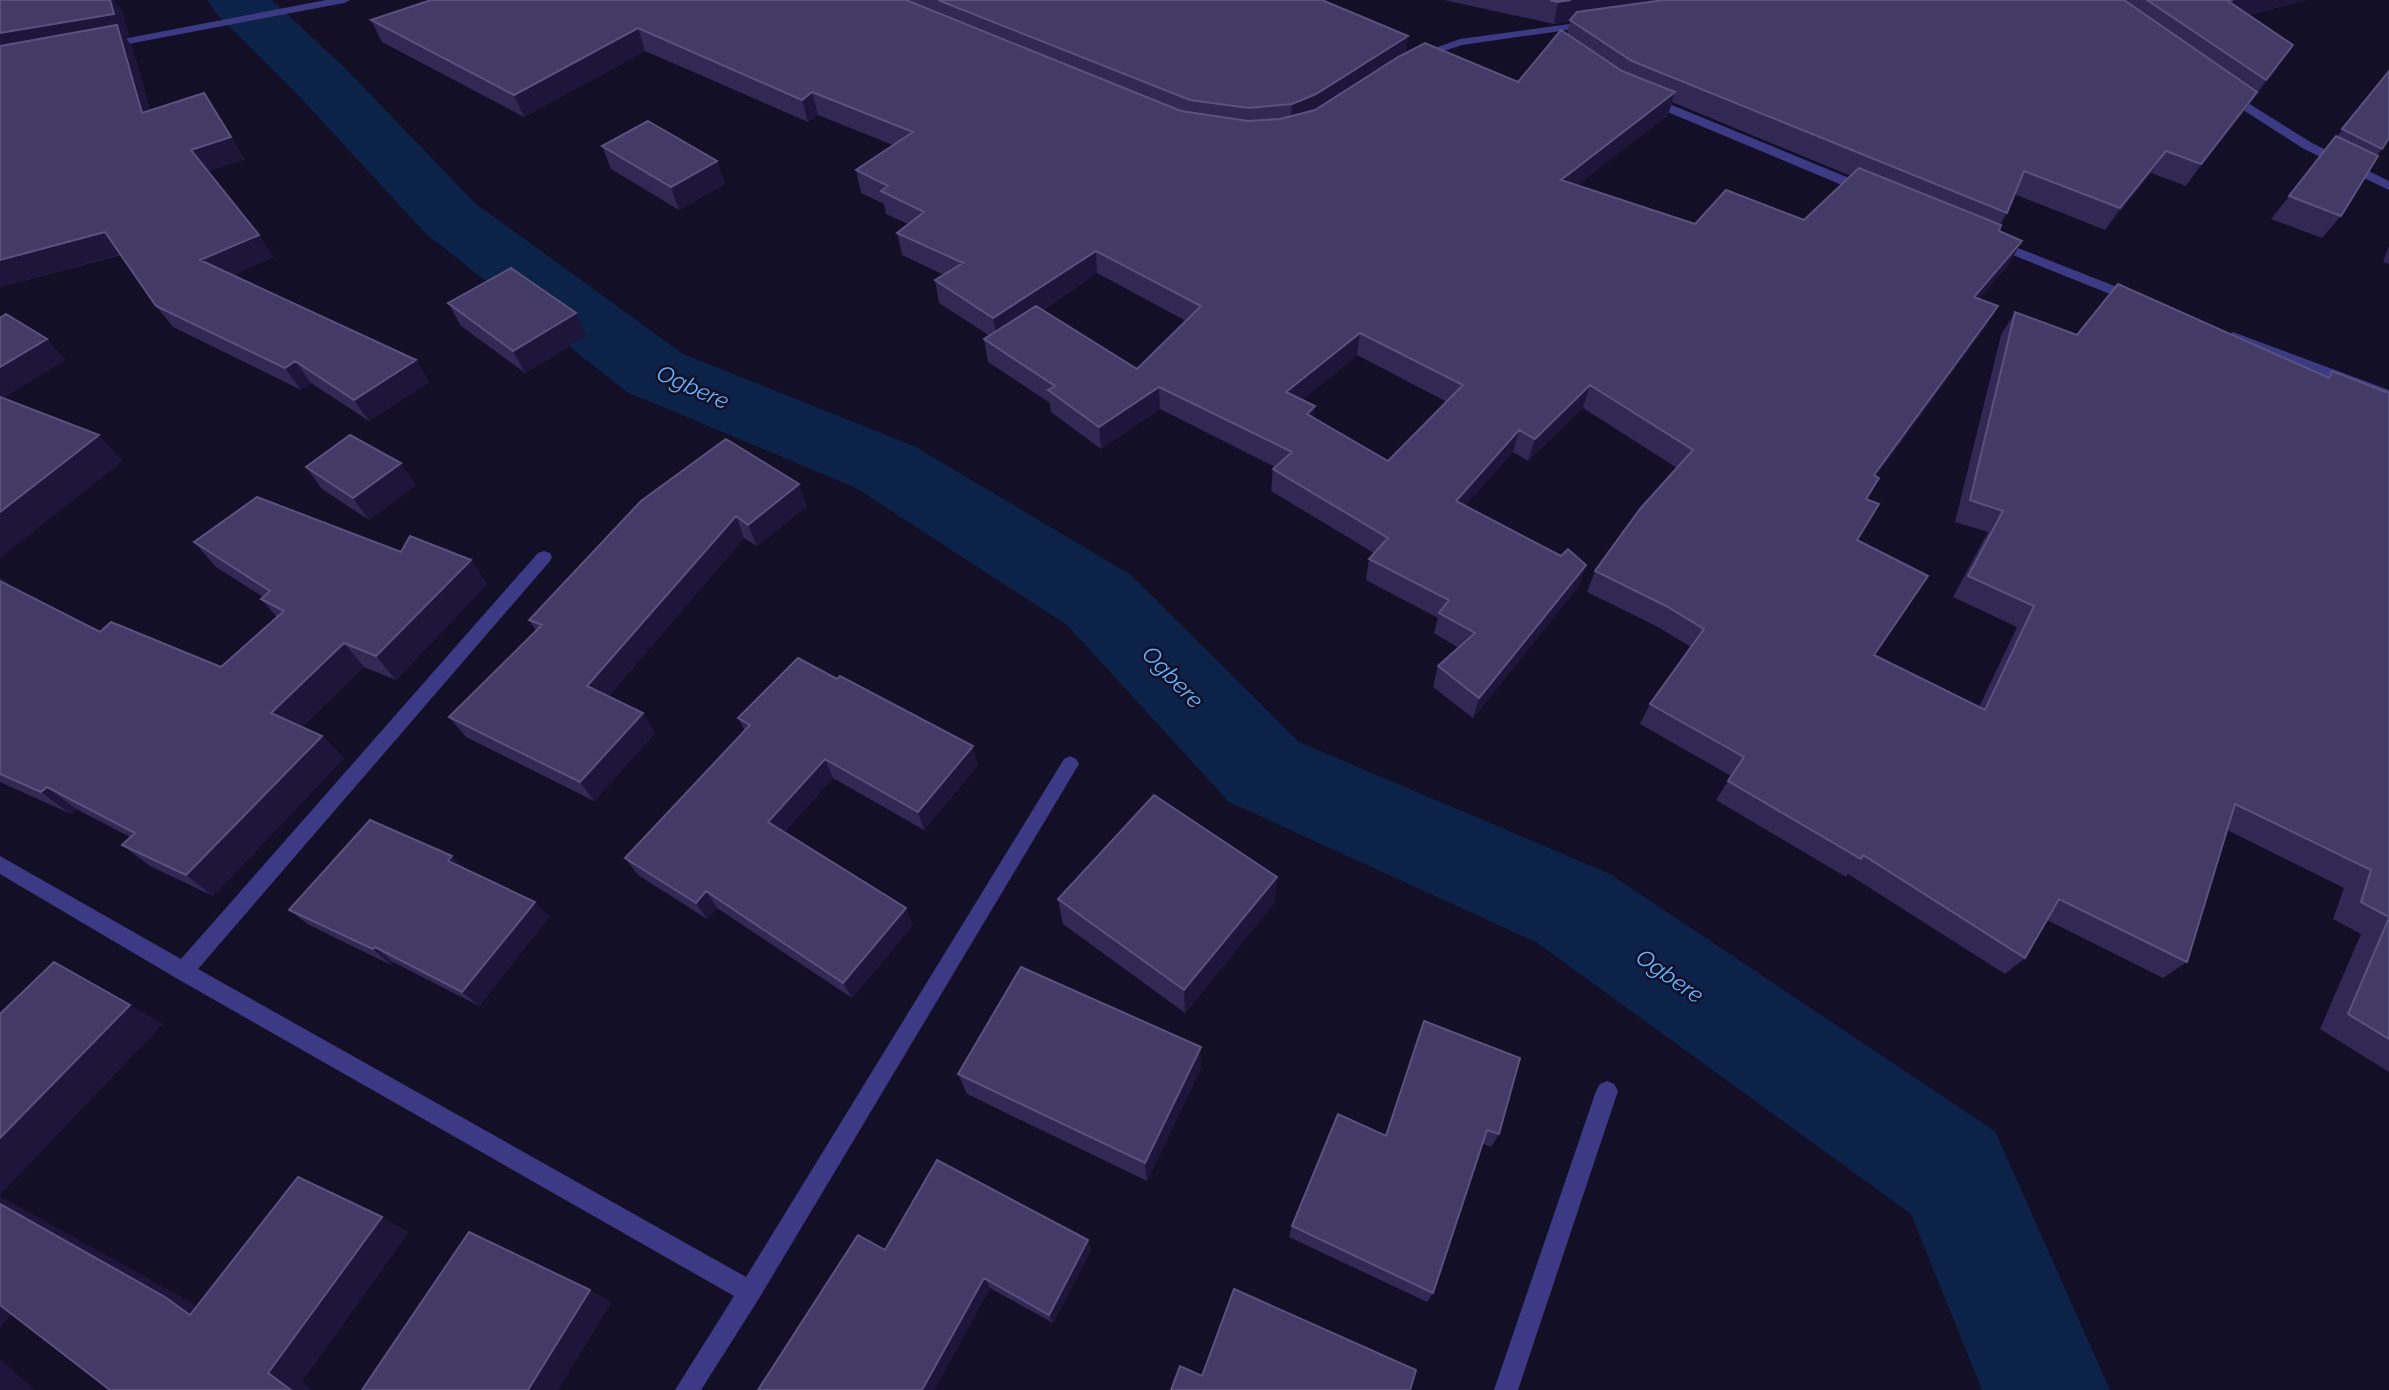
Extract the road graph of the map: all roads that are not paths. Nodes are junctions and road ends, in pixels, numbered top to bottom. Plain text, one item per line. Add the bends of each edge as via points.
1 (344, 0) edge
2 (1601, 23) edge
3 (1536, 31) junction
4 (1557, 46) edge
5 (95, 47) edge
6 (1404, 63) edge
7 (2211, 83) edge
8 (1634, 93) edge
9 (2389, 186) edge
10 (1879, 195) edge
11 (1982, 238) edge
12 (2148, 304) edge
13 (2224, 333) edge
14 (2389, 396) edge
15 (544, 557) dead end
16 (1070, 764) dead end
17 (0, 864) edge
18 (183, 971) junction
19 (1607, 1091) dead end
20 (750, 1293) junction
21 (687, 1390) edge
22 (1506, 1390) edge

1 - 5 street
2 - 3 street
3 - 4 street
3 - 6 street via 1460,42
7 - 9 street via 2308,146
8 - 10 street
11 - 12 street
13 - 14 street
15 - 18 street
16 - 20 street
17 - 18 street
18 - 20 street
19 - 22 street
20 - 21 street

